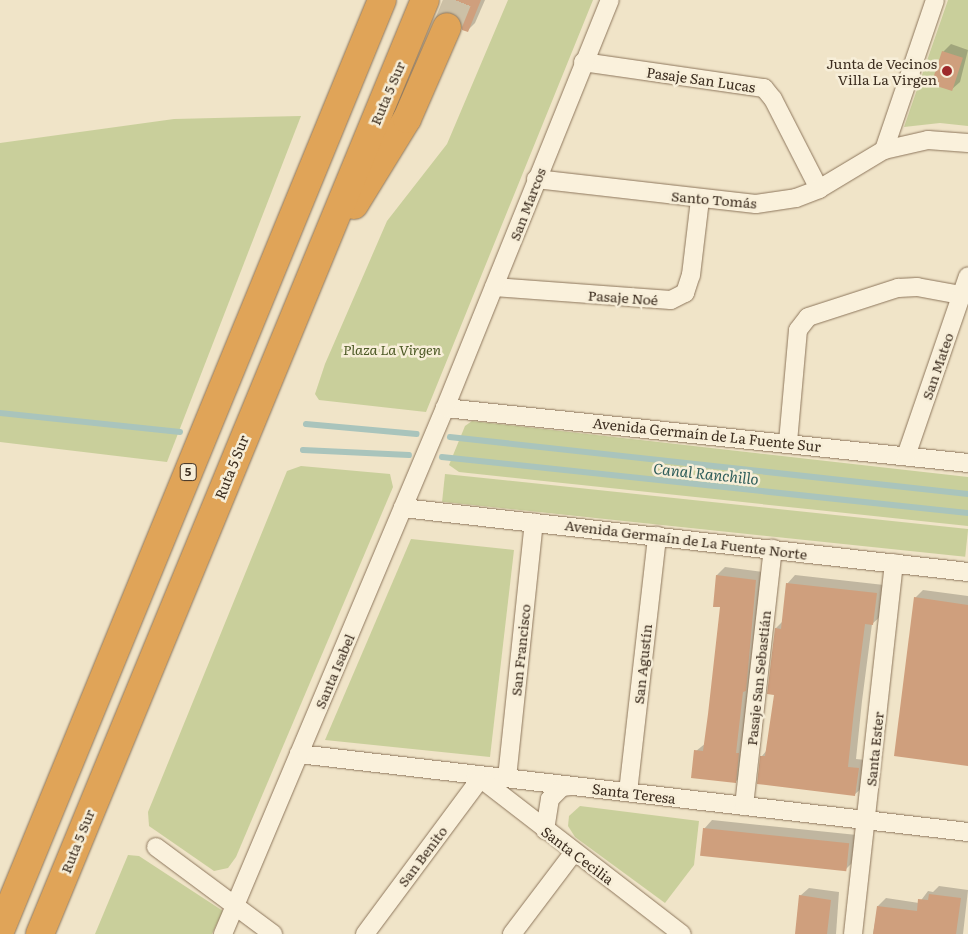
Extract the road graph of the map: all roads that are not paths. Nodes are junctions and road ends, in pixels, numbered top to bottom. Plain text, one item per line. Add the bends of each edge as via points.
1 (382, 0) edge
2 (425, 0) edge
3 (610, 0) edge
4 (935, 0) edge
5 (447, 27) tunnel mouth
6 (583, 62) junction
7 (968, 143) edge
8 (884, 150) junction
9 (536, 179) junction
10 (819, 189) junction
11 (700, 199) junction
12 (968, 276) edge
13 (494, 287) junction
14 (304, 288) junction
15 (961, 295) junction
16 (445, 408) junction
17 (788, 442) junction
18 (906, 456) junction
19 (968, 463) edge
20 (403, 508) junction
21 (534, 522) junction
22 (657, 536) junction
23 (773, 549) junction
24 (894, 563) junction
25 (968, 572) edge
26 (299, 754) junction
27 (478, 777) junction
28 (506, 778) junction
29 (570, 786) junction
30 (628, 792) junction
31 (744, 806) junction
32 (865, 820) junction
33 (545, 830) junction
34 (968, 832) edge
35 (156, 847) dead end
36 (574, 852) junction
37 (236, 904) junction
38 (0, 931) edge
39 (675, 932) edge
40 (40, 934) edge
41 (224, 934) edge
42 (273, 934) edge
43 (364, 934) edge
44 (512, 934) edge
45 (853, 934) edge

1 - 38 highway, 5
2 - 14 highway, Ruta 5 Sur
3 - 6 street, San Marcos
4 - 8 street
5 - 14 highway via 407,119
6 - 9 street, San Marcos
6 - 10 street, Pasaje San Lucas via 764,88 773,99
7 - 8 street, Santo Tomás via 928,140
8 - 10 street, Santo Tomás
9 - 11 street, Santo Tomás
9 - 13 street, San Marcos
10 - 11 street, Santo Tomás via 796,198 756,204
11 - 13 street, Pasaje Noé via 691,275 684,293 671,300
12 - 15 street, San Mateo
13 - 16 street, San Marcos
14 - 40 highway, Ruta 5 Sur
15 - 17 street via 917,287 898,288 808,317 798,330
15 - 18 street, San Mateo
16 - 17 street, Avenida Germaín de La Fuente Sur
16 - 20 street, Santa Isabel
17 - 18 street, Avenida Germaín de La Fuente Sur
18 - 19 street, Avenida Germaín de La Fuente Sur
20 - 21 street, Avenida Germaín de La Fuente Norte
20 - 26 street, Santa Isabel
21 - 22 street, Avenida Germaín de La Fuente Norte
21 - 28 street, San Francisco
22 - 23 street, Avenida Germaín de La Fuente Norte
22 - 30 street, San Agustín
23 - 24 street, Avenida Germaín de La Fuente Norte
23 - 31 street, Pasaje San Sebastián
24 - 25 street, Avenida Germaín de La Fuente Norte
24 - 32 street, Santa Ester
26 - 27 street, Santa Teresa
26 - 37 street, Santa Isabel
27 - 28 street, Santa Teresa
27 - 33 street, Santa Cecilia
27 - 43 street, San Benito
28 - 29 street, Santa Teresa
29 - 30 street, Santa Teresa
29 - 33 street via 562,787 550,799
30 - 31 street, Santa Teresa
31 - 32 street, Santa Teresa
32 - 34 street, Santa Teresa
32 - 45 street, Santa Ester
33 - 36 street, Santa Cecilia
35 - 37 street
36 - 39 street, Santa Cecilia
36 - 44 street
37 - 41 street, Santa Isabel
37 - 42 street

